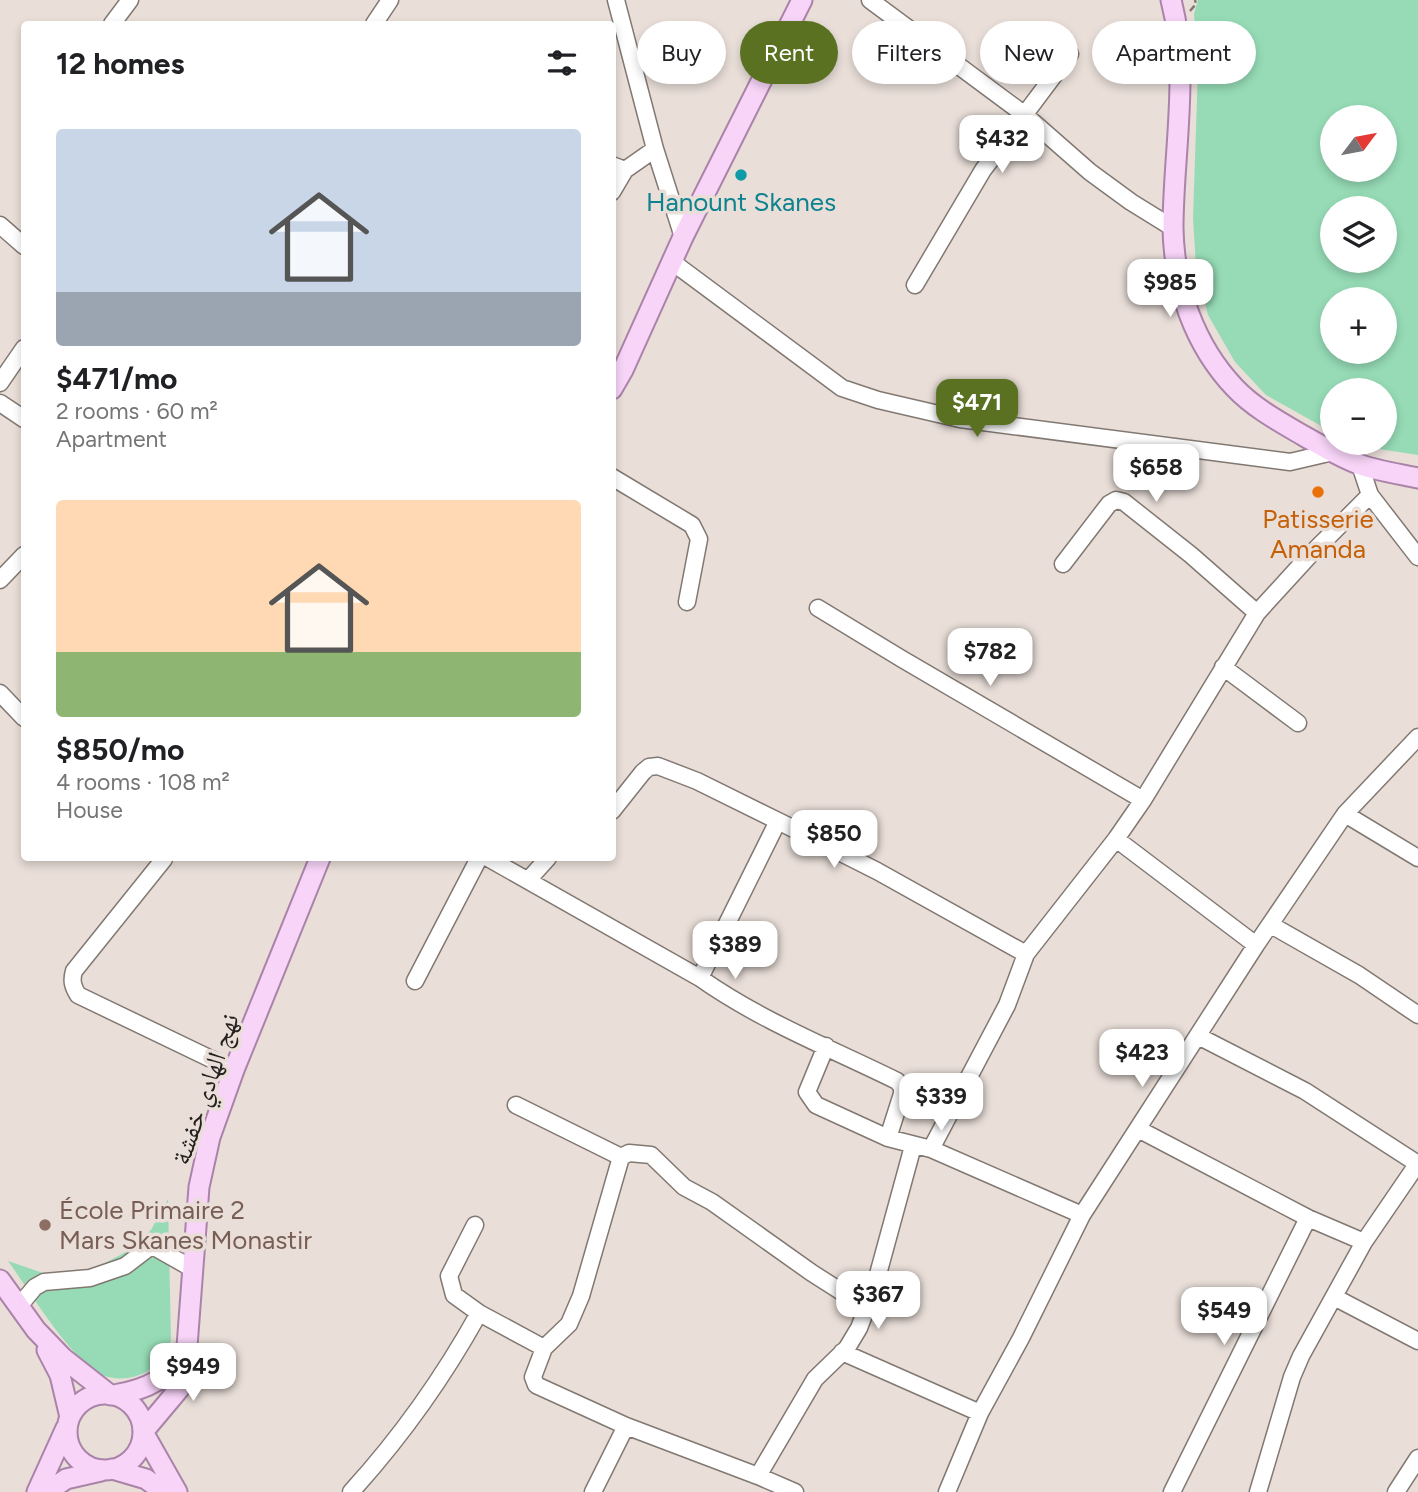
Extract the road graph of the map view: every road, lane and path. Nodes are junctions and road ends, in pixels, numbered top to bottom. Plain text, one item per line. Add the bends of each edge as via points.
1 (130, 0) edge
2 (390, 0) edge
3 (616, 0) edge
4 (802, 0) edge
5 (870, 0) edge
6 (1171, 0) edge
7 (1195, 0) edge
8 (1190, 12) dead end
9 (114, 21) edge
10 (378, 21) edge
11 (1048, 84) edge
12 (1025, 115) junction
13 (654, 149) junction
14 (619, 167) edge
15 (0, 225) edge
16 (1173, 228) junction
17 (21, 237) edge
18 (683, 237) junction
19 (671, 261) junction
20 (915, 285) dead end
21 (21, 352) edge
22 (616, 382) edge
23 (0, 383) edge
24 (0, 403) edge
25 (21, 417) edge
26 (1320, 444) edge
27 (1320, 455) edge
28 (1339, 455) edge
29 (1360, 465) junction
30 (1418, 478) edge
31 (616, 479) edge
32 (1370, 495) junction
33 (1418, 557) edge
34 (21, 558) edge
35 (1063, 564) dead end
36 (0, 580) edge
37 (687, 603) dead end
38 (818, 608) dead end
39 (1257, 613) junction
40 (1223, 667) junction
41 (0, 693) edge
42 (21, 715) edge
43 (1298, 723) dead end
44 (1418, 737) edge
45 (1143, 800) junction
46 (616, 806) edge
47 (1345, 814) junction
48 (778, 821) junction
49 (1116, 839) junction
50 (1418, 858) edge
51 (162, 861) edge
52 (319, 861) edge
53 (477, 861) edge
54 (494, 861) edge
55 (545, 861) edge
56 (529, 879) junction
57 (1271, 925) junction
58 (1256, 945) junction
59 (1026, 954) junction
60 (700, 978) junction
61 (415, 981) dead end
62 (1418, 1015) edge
63 (1198, 1036) junction
64 (826, 1046) junction
65 (234, 1070) junction
66 (516, 1105) dead end
67 (1138, 1129) junction
68 (888, 1138) junction
69 (913, 1146) junction
70 (931, 1149) junction
71 (621, 1157) junction
72 (1418, 1163) edge
73 (1082, 1215) junction
74 (1308, 1218) junction
75 (475, 1224) dead end
76 (1364, 1242) junction
77 (193, 1269) junction
78 (0, 1280) edge
79 (1334, 1297) junction
80 (19, 1306) junction
81 (867, 1308) junction
82 (479, 1313) junction
83 (36, 1330) junction
84 (1418, 1341) edge
85 (188, 1348) junction
86 (544, 1348) junction
87 (842, 1352) junction
88 (112, 1395) junction
89 (980, 1413) junction
90 (69, 1420) junction
91 (626, 1426) junction
92 (143, 1432) junction
93 (1418, 1458) edge
94 (109, 1470) junction
95 (762, 1482) edge
96 (37, 1492) edge
97 (47, 1492) edge
98 (164, 1492) edge
99 (177, 1492) edge
100 (351, 1492) edge
101 (593, 1492) edge
102 (795, 1492) edge
103 (947, 1492) edge
104 (1172, 1492) edge
105 (1258, 1492) edge
106 (1396, 1492) edge

1 - 9 street
2 - 10 street
3 - 13 street
4 - 18 main road
5 - 12 street
6 - 16 main road via 1179,69
7 - 8 path
11 - 12 street
12 - 16 street via 1090,172
12 - 20 street via 983,170
13 - 14 street
13 - 18 street
15 - 17 street
16 - 26 main road via 1181,290 1191,320 1220,371 1256,406
18 - 19 main road
19 - 22 main road
19 - 27 street via 842,388 878,400 960,419 1290,462
21 - 23 street
24 - 25 street
28 - 29 main road
29 - 30 main road
29 - 32 street
31 - 37 street via 692,525 699,539
32 - 33 street
32 - 39 street
34 - 36 street
35 - 39 street via 1109,504 1124,502
38 - 45 street
39 - 40 street
40 - 43 street
40 - 45 street
41 - 42 street
44 - 47 street
45 - 49 street
46 - 48 street via 643,772 657,766
47 - 50 street
47 - 57 street
48 - 59 street
48 - 60 street
49 - 58 street
49 - 59 street
51 - 65 street via 74,971 74,988 78,995
52 - 65 main road, نهج الهادي خفشة
53 - 61 street
54 - 56 street
55 - 56 street
56 - 60 street
57 - 58 street
57 - 62 street
58 - 63 street
59 - 70 street via 1007,1005
60 - 64 street via 775,1024
63 - 67 street
63 - 72 street via 1305,1091
64 - 68 street via 902,1087
64 - 68 street via 807,1092 810,1100
65 - 77 main road, نهج الهادي خفشة via 210,1137 200,1187
66 - 71 street
67 - 73 street
67 - 74 street
68 - 69 street
69 - 70 street
69 - 81 street
70 - 73 street
71 - 81 street via 651,1155 684,1187
71 - 86 street via 581,1296 569,1324
72 - 76 street
73 - 89 street
74 - 76 street
74 - 104 street
75 - 82 street via 449,1276 454,1295
76 - 79 street
77 - 80 street via 150,1247 125,1265 90,1278 44,1282
77 - 85 main road, نهج الهادي خفشة
78 - 80 main road
79 - 84 street
79 - 105 street via 1292,1377
80 - 83 main road
81 - 87 street
82 - 86 street
82 - 100 street via 420,1409
83 - 88 main road via 63,1358
83 - 90 main road via 60,1375
85 - 88 main road via 162,1379 137,1391
85 - 92 main road, نهج الهادي خفشة via 179,1389
86 - 91 street via 533,1377 536,1385
87 - 89 street
87 - 95 street via 814,1379
88 - 90 main road via 88,1398
88 - 92 main road via 135,1409
89 - 103 street
90 - 94 main road via 68,1443 74,1455 93,1469
90 - 96 main road
91 - 95 street
91 - 101 street
92 - 94 main road via 136,1455
92 - 99 main road
93 - 106 street
94 - 97 main road via 66,1479
94 - 98 main road via 146,1479
95 - 102 street

